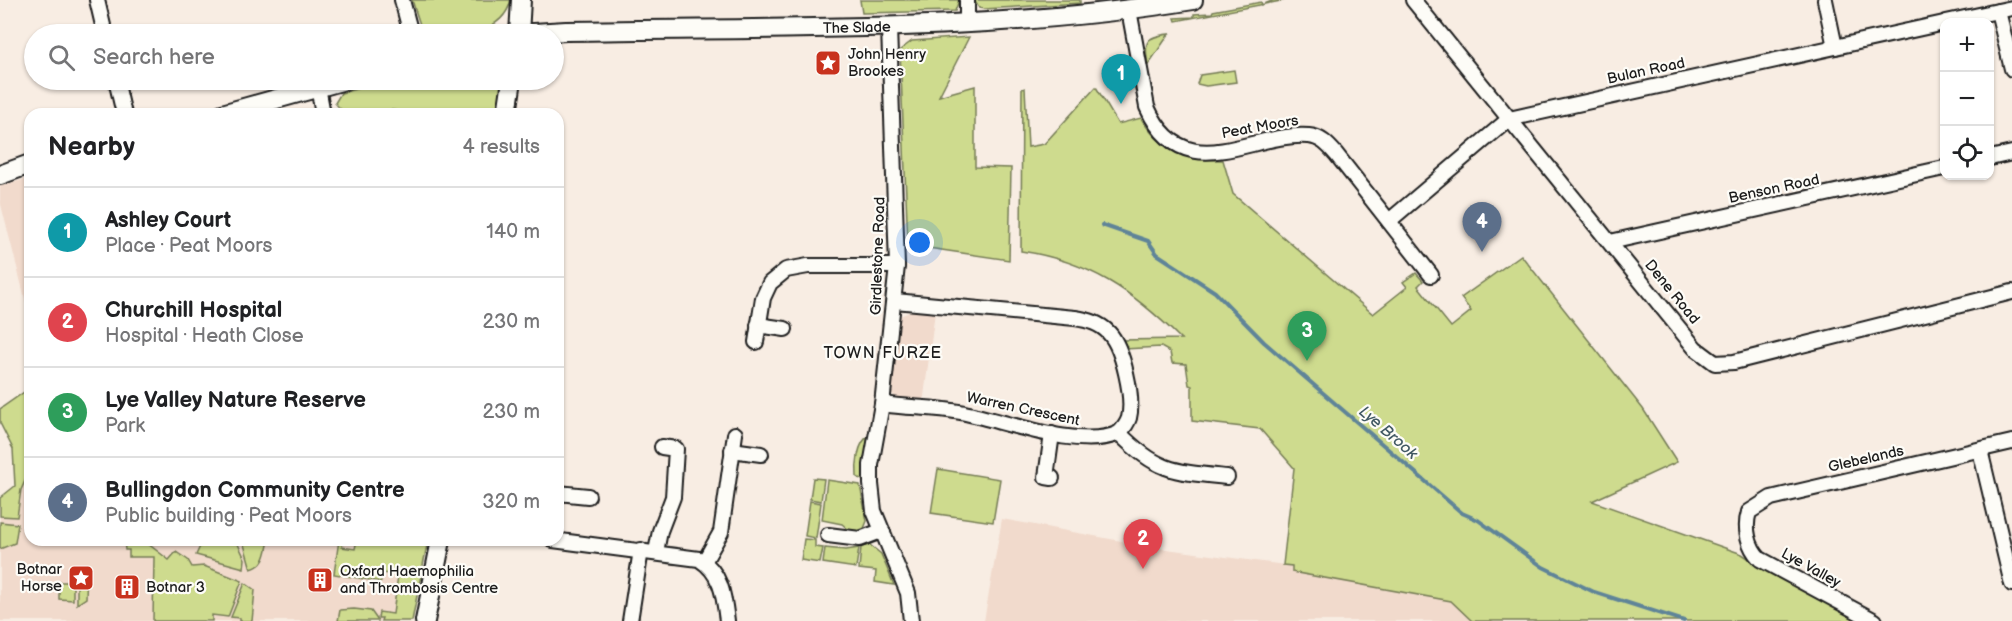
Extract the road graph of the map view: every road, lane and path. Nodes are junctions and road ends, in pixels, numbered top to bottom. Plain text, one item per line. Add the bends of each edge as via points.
1 (97, 0) edge
2 (402, 0) edge
3 (521, 0) edge
4 (967, 0) edge
5 (1193, 0) edge
6 (1413, 0) edge
7 (1825, 0) edge
8 (2005, 9) edge
9 (1129, 10) junction
10 (1966, 18) edge
11 (103, 24) edge
12 (408, 24) edge
13 (519, 24) edge
14 (967, 24) junction
15 (1940, 24) edge
16 (889, 27) junction
17 (564, 31) edge
18 (1835, 47) junction
19 (2012, 69) edge
20 (118, 90) edge
21 (307, 90) edge
22 (319, 90) edge
23 (511, 90) edge
24 (123, 108) edge
25 (243, 108) edge
26 (322, 108) edge
27 (508, 108) edge
28 (1509, 118) junction
29 (2012, 153) edge
30 (1994, 157) edge
31 (24, 166) edge
32 (1940, 169) edge
33 (0, 175) edge
34 (1389, 221) junction
35 (1610, 242) junction
36 (897, 266) junction
37 (1431, 275) dead end
38 (2012, 292) edge
39 (895, 301) junction
40 (758, 325) junction
41 (785, 329) dead end
42 (756, 342) dead end
43 (882, 404) junction
44 (735, 434) dead end
45 (1052, 434) junction
46 (1119, 434) junction
47 (2012, 442) edge
48 (662, 447) dead end
49 (732, 450) junction
50 (1980, 450) junction
51 (762, 454) dead end
52 (1227, 477) dead end
53 (1052, 478) dead end
54 (564, 494) edge
55 (588, 496) dead end
56 (881, 531) junction
57 (1747, 531) joint
58 (828, 535) dead end
59 (564, 541) edge
60 (440, 546) edge
61 (641, 550) junction
62 (656, 552) junction
63 (704, 562) junction
64 (2012, 584) edge
65 (425, 621) edge
66 (630, 621) edge
67 (727, 621) edge
68 (911, 621) edge
69 (1875, 621) edge

1 - 11 street
2 - 12 street
3 - 13 main road
4 - 14 street
5 - 9 main road, The Slade
6 - 28 street, Dene Road
7 - 18 street
8 - 10 street, Bulan Road
8 - 19 street
9 - 14 main road, The Slade
9 - 34 street, Peat Moors via 1148,107 1167,136 1204,152 1296,137 1317,138 1336,154
14 - 16 main road, The Slade
15 - 18 street, Bulan Road
16 - 17 main road, The Slade
16 - 36 street, Girdlestone Road
18 - 28 street, Bulan Road
20 - 24 street
21 - 25 main road
22 - 26 street
23 - 27 main road
28 - 34 street, Bulan Road
28 - 35 street, Dene Road
29 - 30 street
31 - 33 main road
32 - 35 street, Benson Road
34 - 37 street, Peat Moors
35 - 38 street, Dene Road via 1695,348 1715,363 1734,362
36 - 39 street, Girdlestone Road
36 - 40 street via 808,266 786,270 770,283
39 - 43 street, Girdlestone Road
39 - 46 street via 1084,319 1103,327 1119,350 1127,383 1129,417
40 - 41 street
40 - 42 street
43 - 45 street, Warren Crescent via 962,412
43 - 56 street, Girdlestone Road via 871,465 874,511
44 - 49 street
45 - 46 street, Warren Crescent via 1093,438
45 - 53 street via 1046,477
46 - 52 street via 1160,466
47 - 50 street, Glebelands
48 - 62 street via 676,449 674,488
49 - 51 street
49 - 63 street via 721,532
50 - 57 street, Glebelands via 1771,498 1749,512
50 - 64 street
54 - 55 street
56 - 58 street via 860,539
56 - 68 street, Girdlestone Road via 904,580
57 - 69 street, Lye Valley via 1751,547 1760,559
59 - 61 street
60 - 65 main road
61 - 62 street
61 - 66 street
62 - 63 street
63 - 67 street via 720,584

